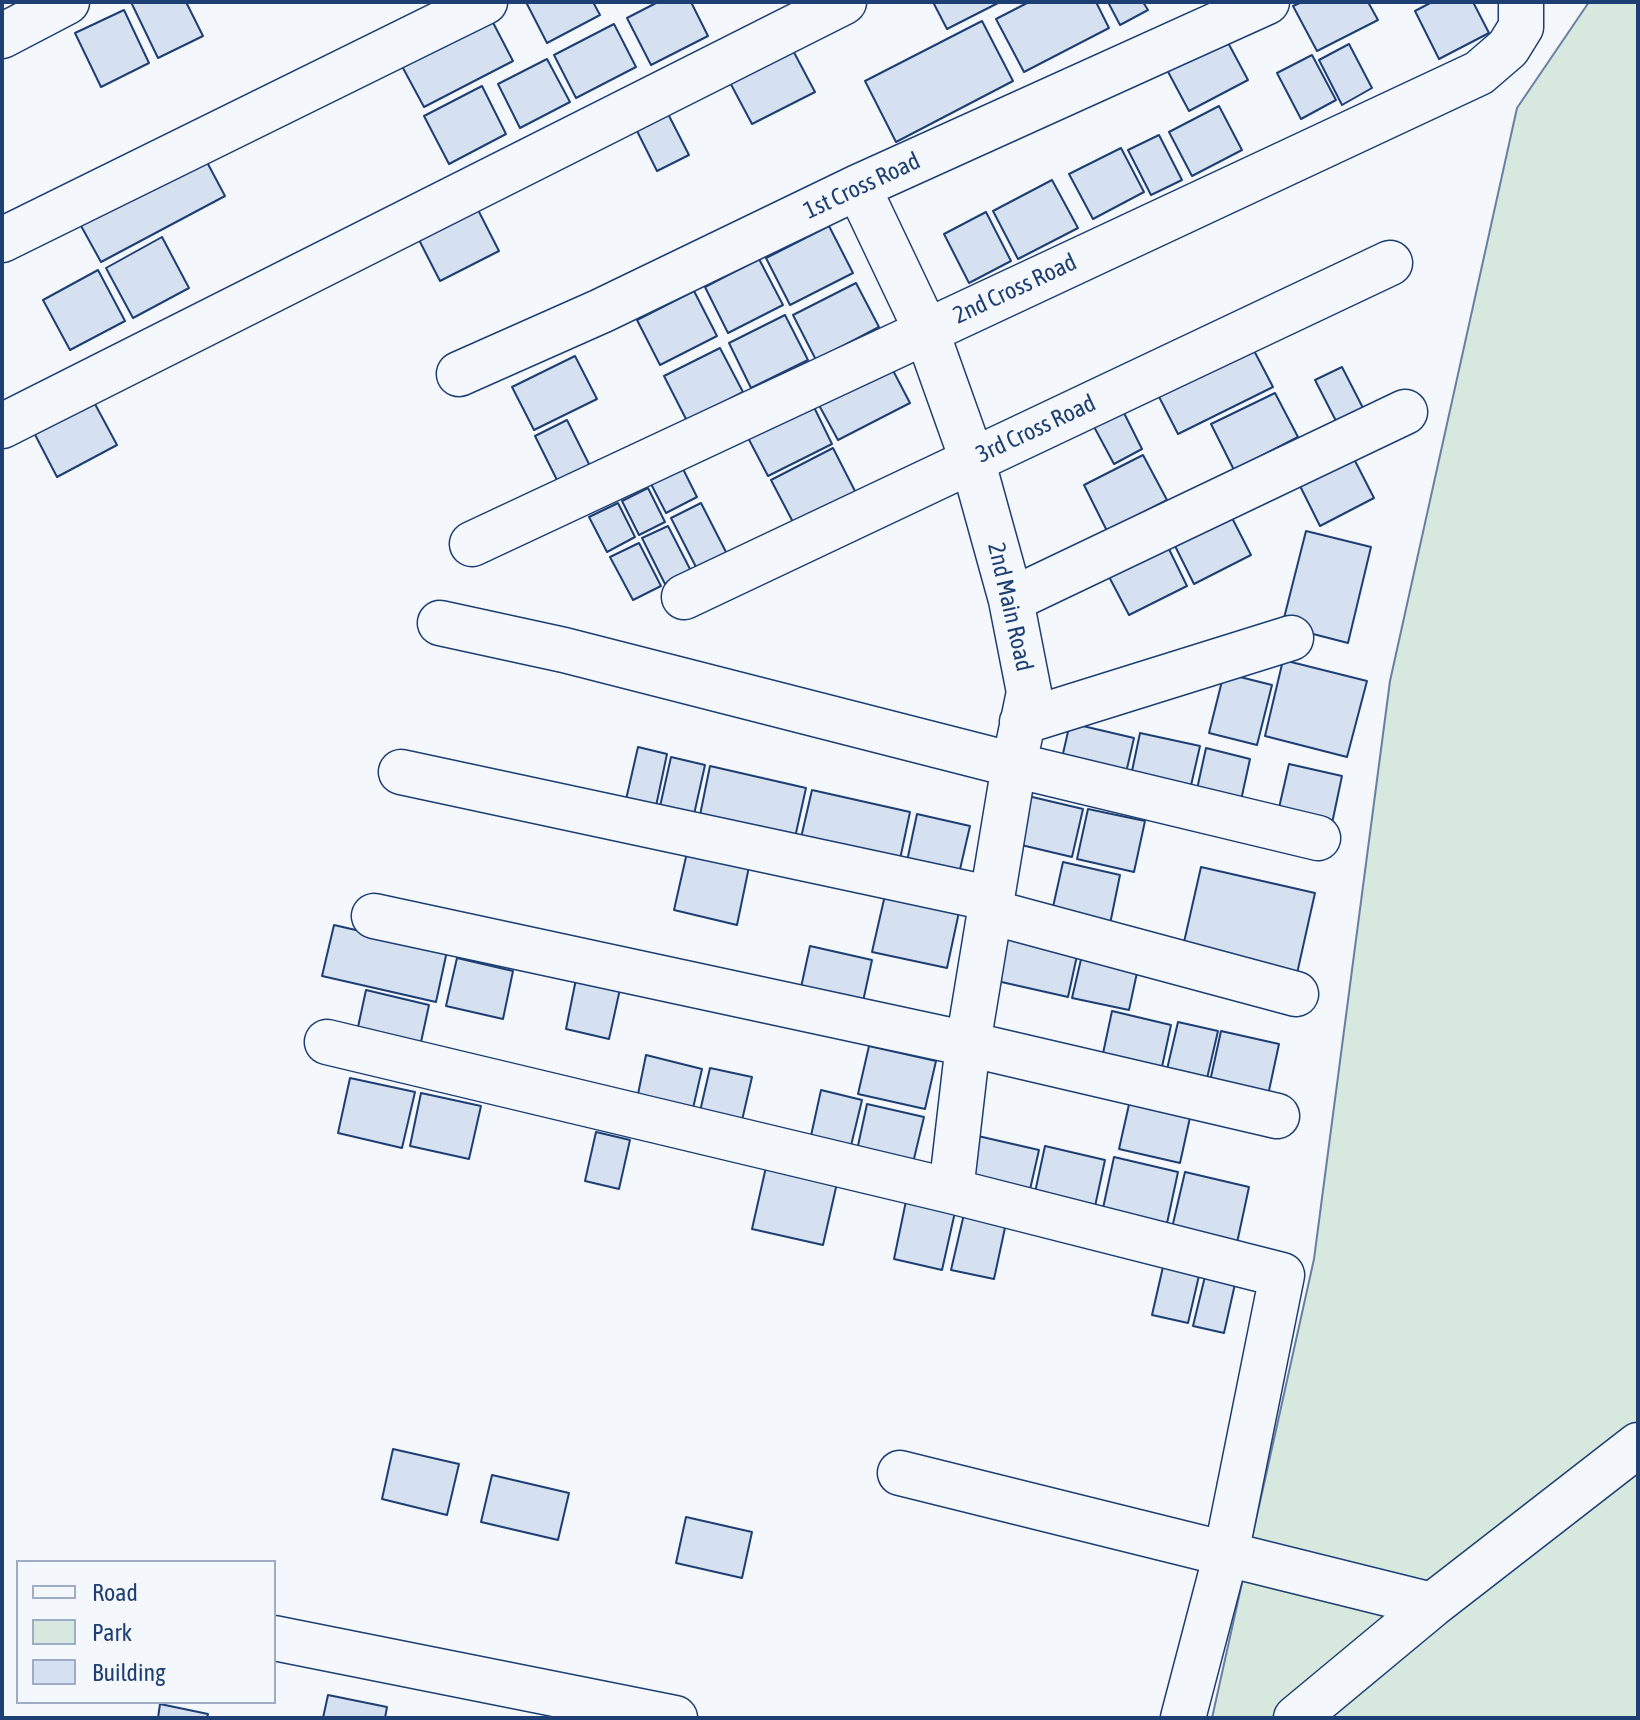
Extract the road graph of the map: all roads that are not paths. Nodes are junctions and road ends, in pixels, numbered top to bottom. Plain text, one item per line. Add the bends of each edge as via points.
1 (67, 2) edge
2 (485, 2) edge
3 (844, 2) edge
4 (1267, 2) edge
5 (1521, 2) edge
6 (2, 36) edge
7 (858, 187) junction
8 (2, 240) edge
9 (1390, 263) dead end
10 (926, 330) junction
11 (459, 374) dead end
12 (1405, 412) dead end
13 (2, 426) edge
14 (972, 459) junction
15 (472, 544) dead end
16 (684, 597) dead end
17 (1011, 600) junction
18 (440, 623) dead end
19 (1291, 638) dead end
20 (1022, 722) junction
21 (1014, 765) junction
22 (401, 772) dead end
23 (1318, 838) dead end
24 (992, 905) junction
25 (374, 916) dead end
26 (1296, 994) dead end
27 (327, 1042) dead end
28 (968, 1044) junction
29 (1277, 1116) dead end
30 (951, 1191) junction
31 (1638, 1445) edge
32 (900, 1473) dead end
33 (1226, 1554) junction
34 (1432, 1605) junction
35 (276, 1638) edge
36 (675, 1718) edge
37 (1183, 1718) edge
38 (1296, 1718) edge

1 - 6 street
2 - 8 street
3 - 13 street
4 - 7 street, 1st Cross Road
5 - 10 street, 2nd Cross Road via 1521,27 1508,48 1479,73
7 - 10 street, 2nd Main Road
7 - 11 street, 1st Cross Road
9 - 14 street, 3rd Cross Road
10 - 14 street, 2nd Main Road
10 - 15 street, 2nd Cross Road
12 - 17 street
14 - 16 street, 3rd Cross Road
14 - 17 street, 2nd Main Road
17 - 20 street, 2nd Main Road via 1029,692
18 - 21 street
19 - 20 street
20 - 21 street, 2nd Main Road
21 - 23 street
21 - 24 street, 2nd Main Road
22 - 24 street
24 - 26 street
24 - 28 street, 2nd Main Road
25 - 28 street
27 - 30 street
28 - 29 street
28 - 30 street, 2nd Main Road
30 - 33 street via 1282,1275
31 - 34 street
32 - 33 street
33 - 34 street
33 - 37 street
34 - 38 street
35 - 36 street

